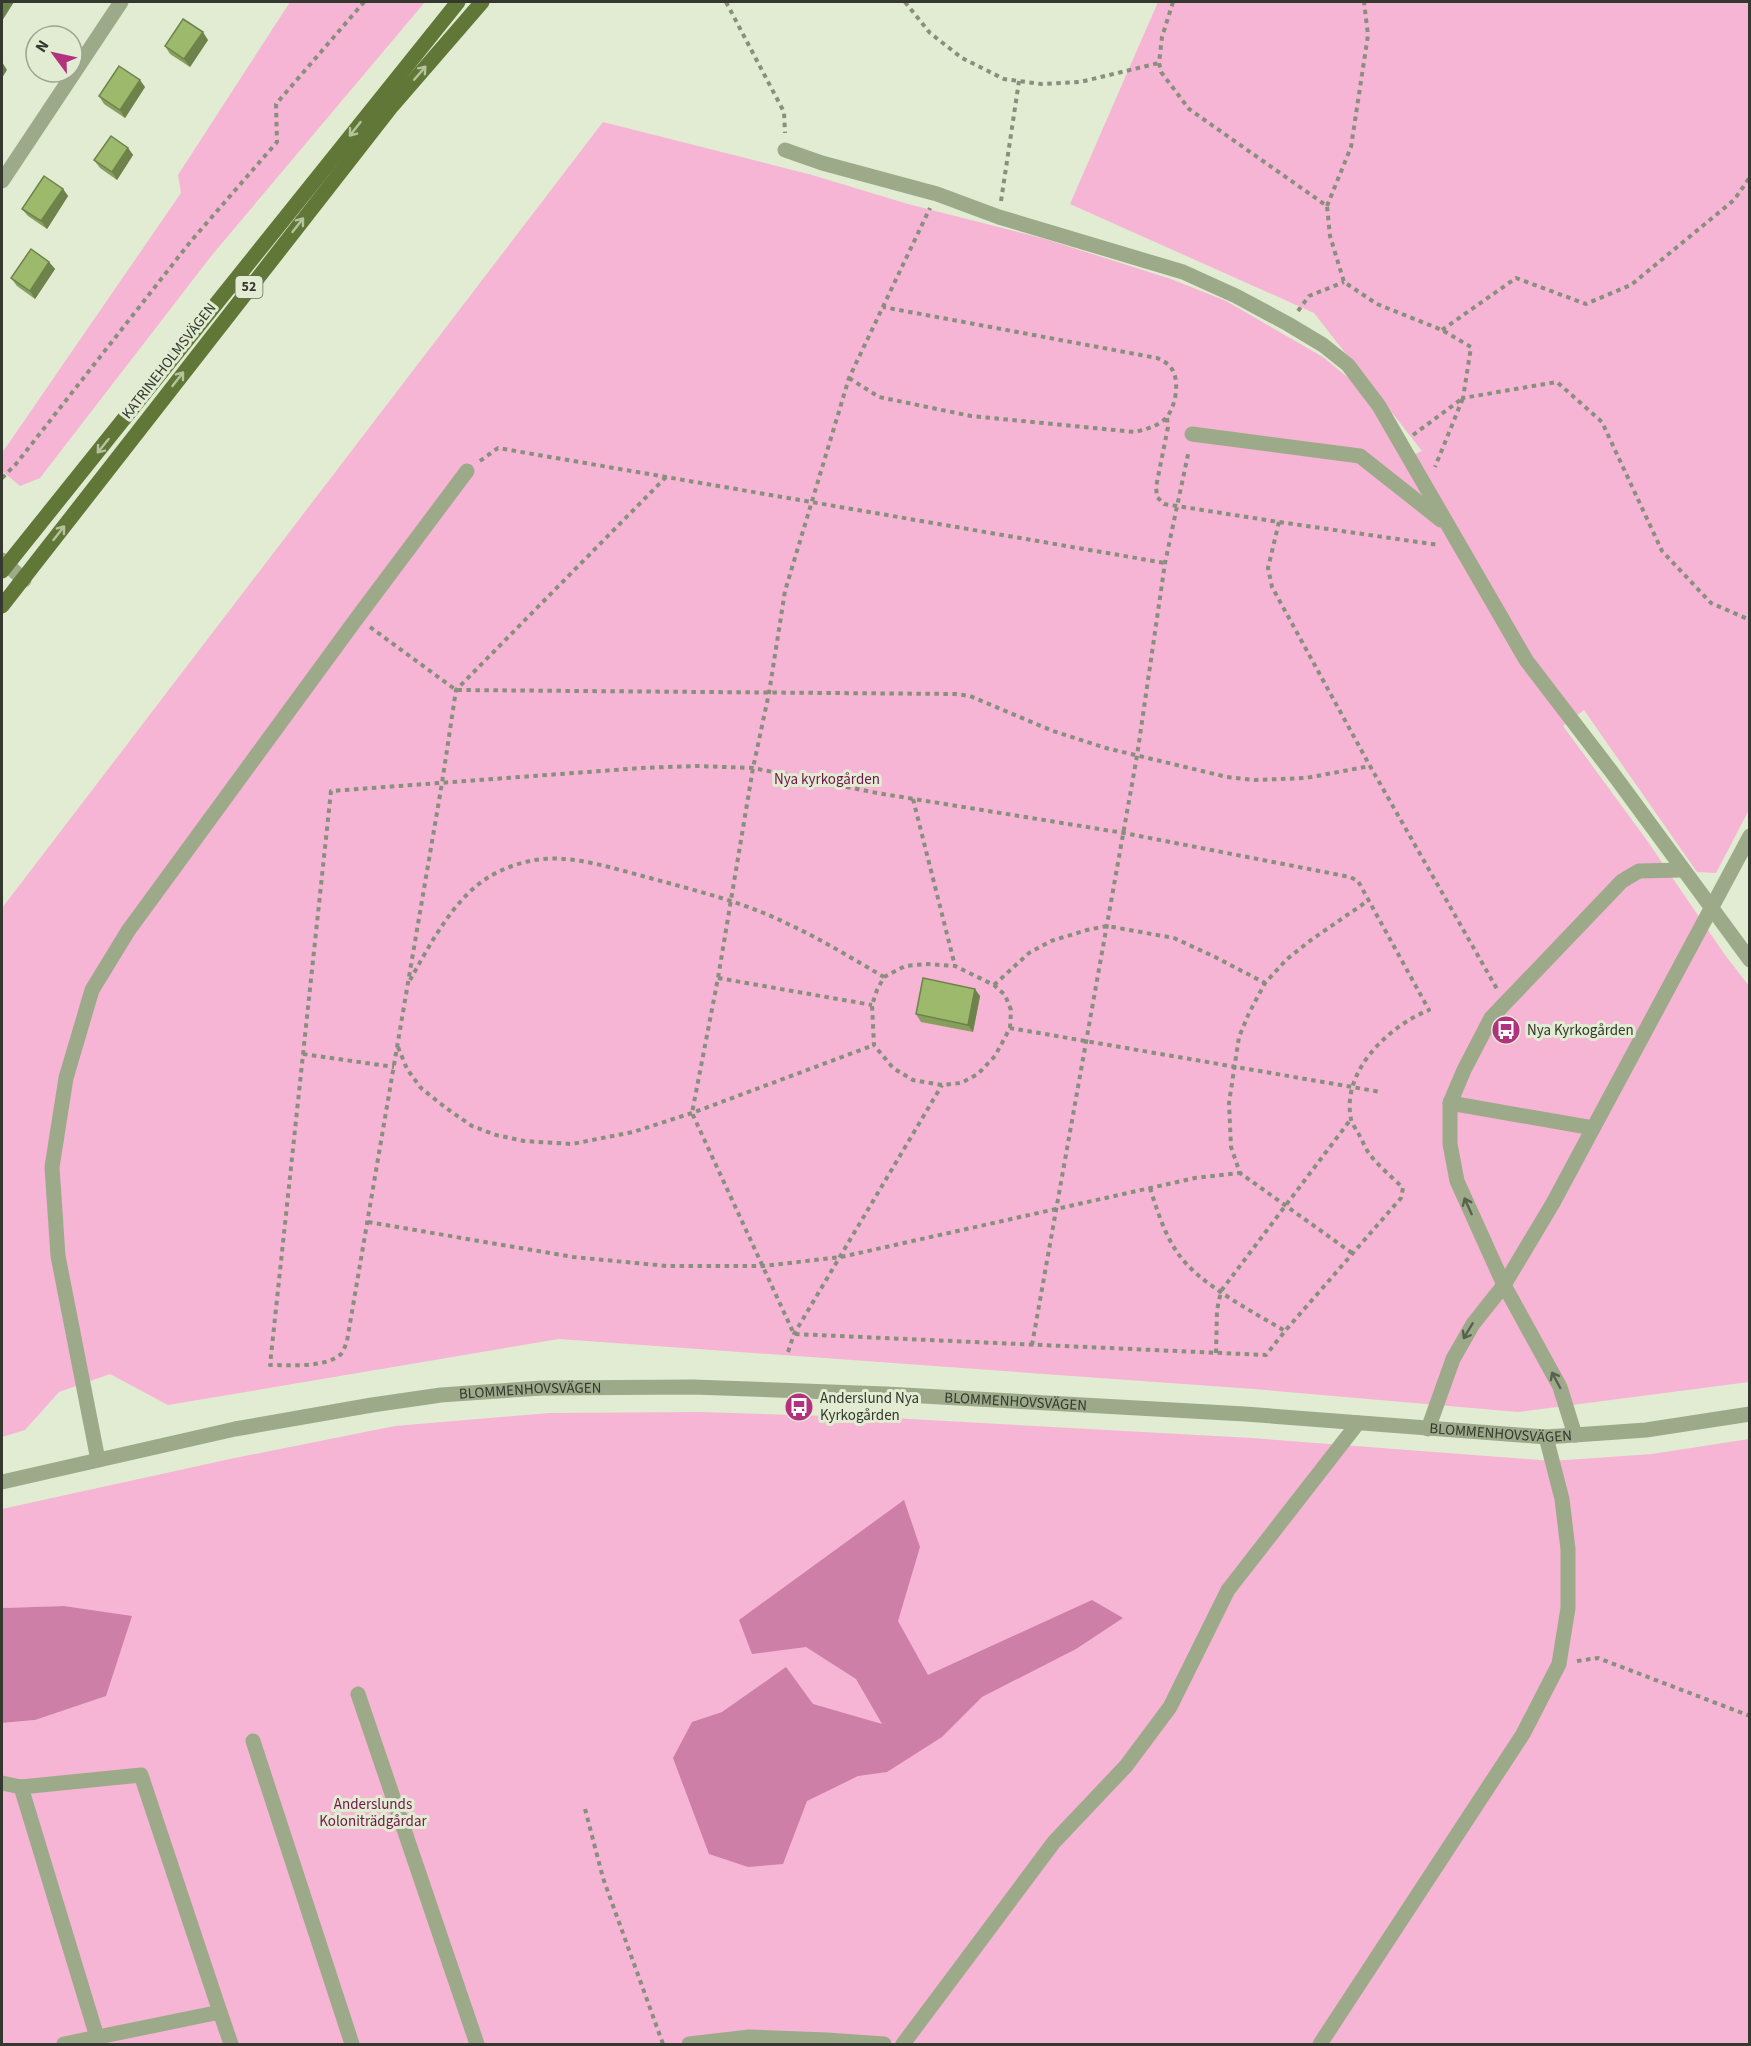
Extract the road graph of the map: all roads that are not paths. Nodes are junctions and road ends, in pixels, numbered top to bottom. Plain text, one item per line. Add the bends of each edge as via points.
1 (121, 2) edge
2 (458, 2) edge
3 (482, 2) edge
4 (785, 150) road end
5 (2, 182) edge
6 (1192, 434) road end
7 (467, 471) road end
8 (1448, 526) junction
9 (3, 566) edge
10 (24, 580) junction
11 (2, 606) edge
12 (1749, 836) edge
13 (1683, 870) junction
14 (1711, 908) junction
15 (1749, 960) edge
16 (1450, 1103) junction
17 (1593, 1128) junction
18 (1504, 1285) junction
19 (1749, 1414) edge
20 (1358, 1423) junction
21 (1428, 1429) junction
22 (1575, 1435) junction
23 (1546, 1437) junction
24 (98, 1460) junction
25 (2, 1482) edge
26 (358, 1694) dead end
27 (253, 1741) dead end
28 (2, 1783) edge
29 (21, 1787) junction
30 (220, 2012) junction
31 (97, 2037) junction
32 (64, 2044) edge
33 (231, 2044) edge
34 (352, 2044) edge
35 (477, 2044) edge
36 (689, 2044) edge
37 (884, 2044) edge
38 (903, 2044) edge
39 (1320, 2044) edge

1 - 5 street
2 -> 9 main road, KATRINEHOLMSVÄGEN / 52
10 -> 3 main road, KATRINEHOLMSVÄGEN / 52 via 384,115
4 - 8 street via 1183,272 1288,324 1348,365 1379,406
6 - 8 street via 1360,456
7 - 24 street via 128,931 92,990 66,1078 52,1167 58,1256
8 - 13 street via 1526,660
9 - 10 street
10 - 11 main road, KATRINEHOLMSVÄGEN / 52
12 - 14 street
13 - 14 street
13 - 16 street via 1640,871 1622,881 1491,1018
14 - 15 street
14 - 17 street
16 - 17 street
18 -> 16 street via 1457,1181 1450,1144
17 - 18 street
18 -> 21 street via 1473,1324 1453,1359
22 -> 18 street via 1560,1386
19 - 22 street, BLOMMENHOVSVÄGEN via 1646,1430
20 - 21 street, BLOMMENHOVSVÄGEN
20 - 24 street, BLOMMENHOVSVÄGEN via 886,1394 693,1387 542,1388 441,1395 372,1405 235,1429
20 - 38 street via 1228,1590 1170,1707 1126,1766 1054,1842
21 - 23 street, BLOMMENHOVSVÄGEN
22 - 23 street, BLOMMENHOVSVÄGEN
23 - 39 street via 1562,1499 1568,1549 1568,1608 1559,1664 1523,1734
24 - 25 street, BLOMMENHOVSVÄGEN
26 - 35 street
27 - 34 street
28 - 29 street
29 - 30 street via 141,1775
29 - 31 street
30 - 31 street
30 - 33 street
31 - 32 street
36 - 37 street via 748,2037

